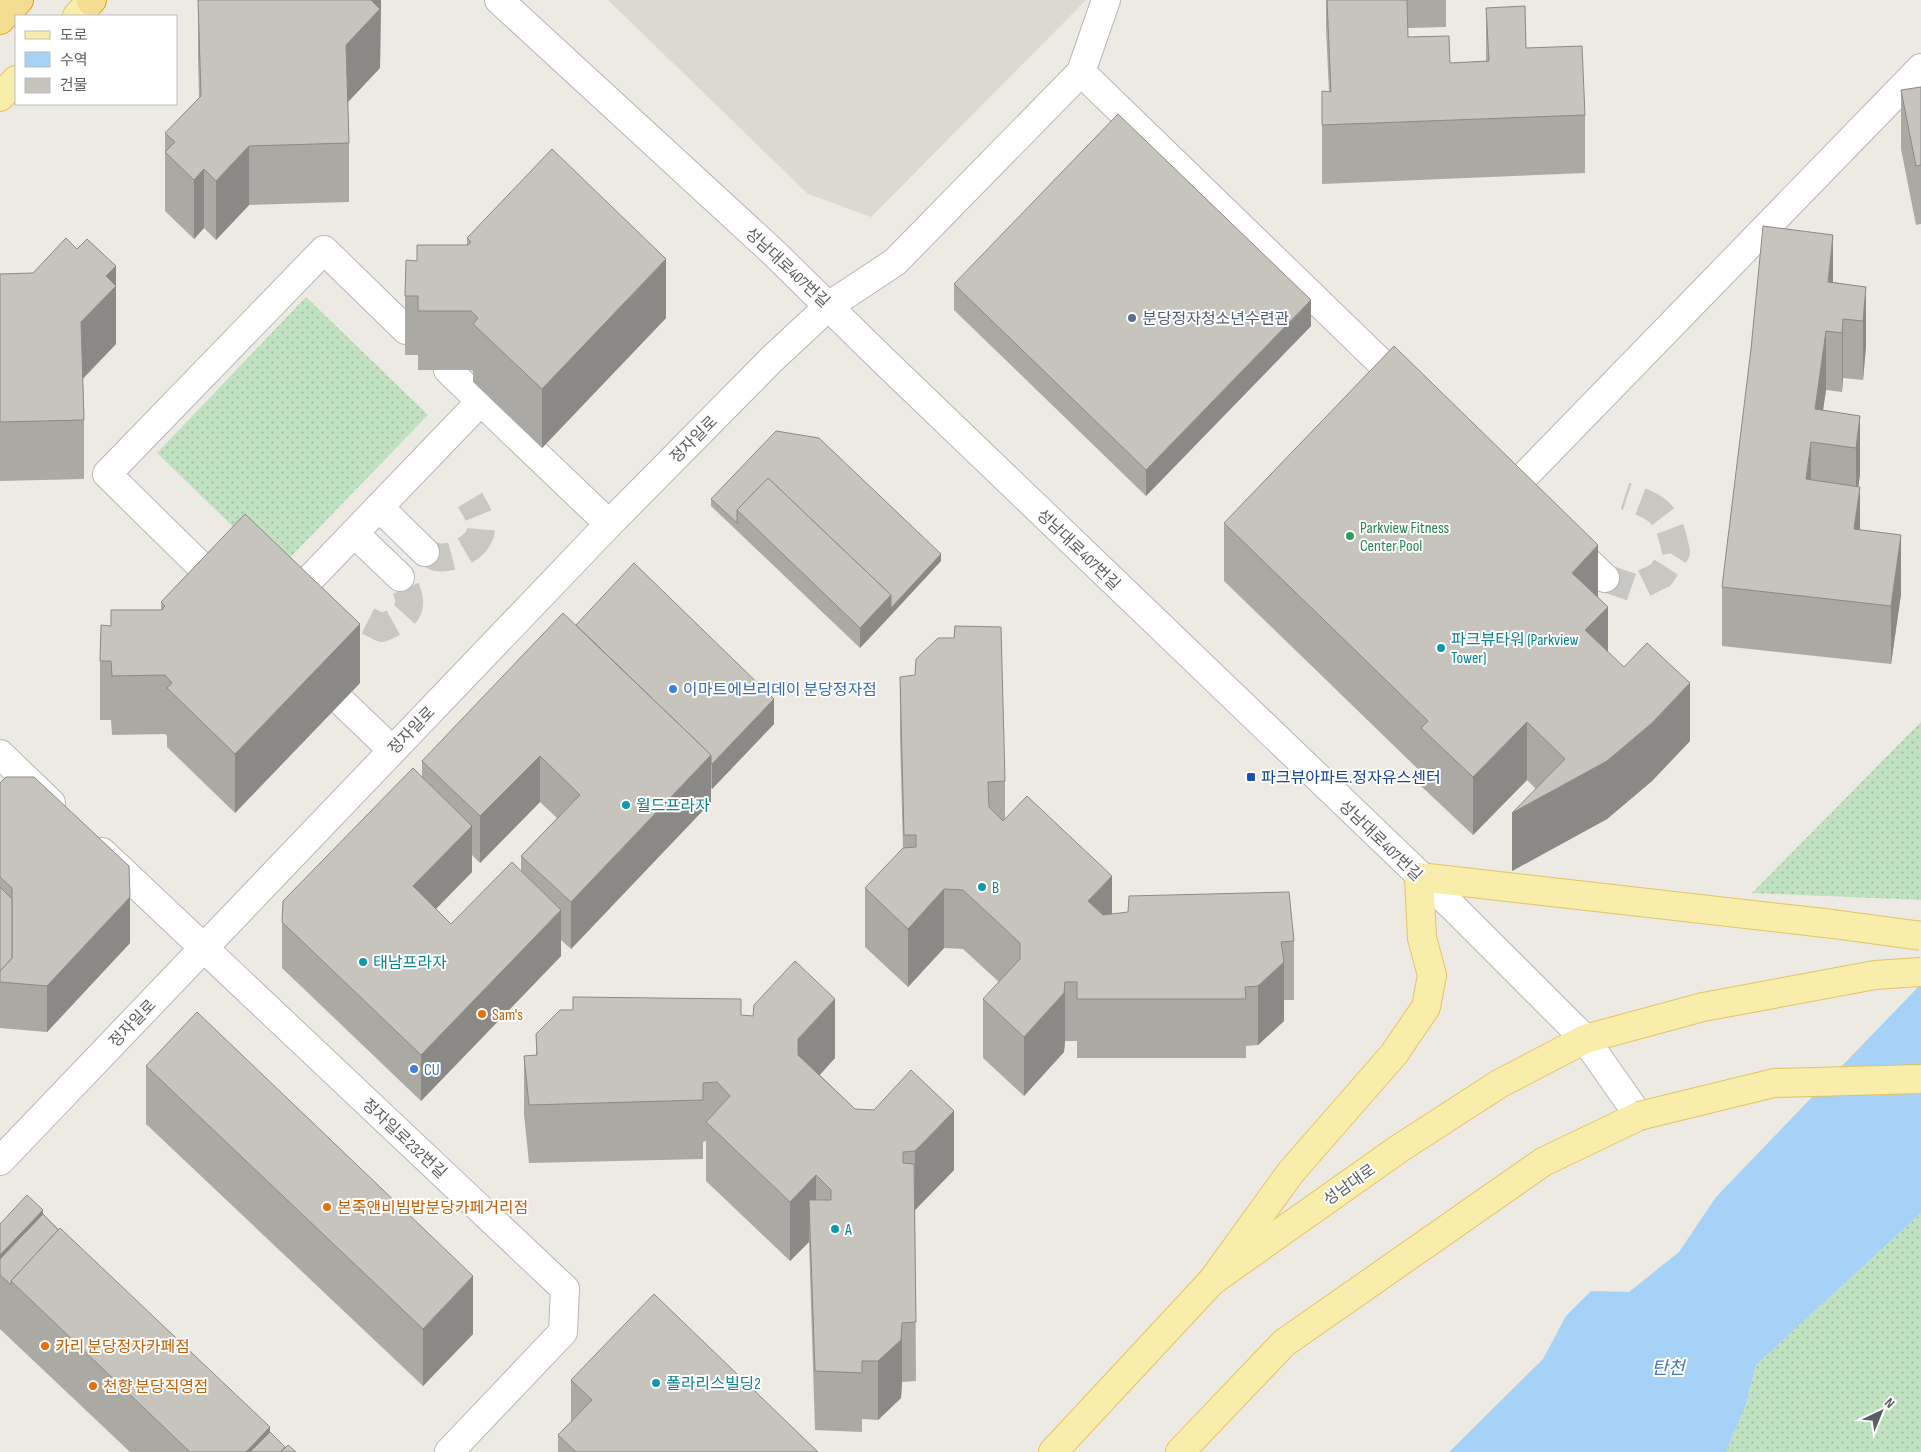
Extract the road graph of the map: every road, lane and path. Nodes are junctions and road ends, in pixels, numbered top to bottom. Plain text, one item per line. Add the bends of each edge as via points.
1 (19, 0) edge
2 (499, 0) edge
3 (1106, 0) edge
4 (0, 20) edge
5 (1921, 68) edge
6 (1081, 72) junction
7 (15, 81) edge
8 (0, 97) edge
9 (830, 305) junction
10 (406, 330) edge
11 (448, 370) edge
12 (481, 402) junction
13 (1428, 407) edge
14 (1484, 462) edge
15 (379, 507) junction
16 (609, 524) junction
17 (1555, 530) edge
18 (354, 533) junction
19 (426, 552) tunnel mouth
20 (400, 577) tunnel mouth
21 (1606, 578) tunnel mouth
22 (228, 592) edge
23 (282, 608) edge
24 (342, 702) edge
25 (392, 750) junction
26 (0, 754) edge
27 (1419, 877) junction
28 (1921, 936) edge
29 (202, 948) junction
30 (1921, 972) edge
31 (1585, 1040) junction
32 (1921, 1079) edge
33 (1639, 1116) junction
34 (0, 1161) edge
35 (1212, 1281) junction
36 (449, 1452) edge
37 (1053, 1452) edge
38 (1180, 1452) edge

1 - 4 highway
2 - 9 street, 성남대로407번길
3 - 6 street
5 - 14 street via 1520,496
6 - 9 street, 정자일로 via 895,262
6 - 13 street
7 - 8 main road
9 - 16 street, 정자일로
9 - 27 street, 성남대로407번길
10 - 22 street via 324,250 107,474
11 - 12 street
12 - 15 street
12 - 16 street
15 - 18 street
15 - 19 street
16 - 25 street, 정자일로
17 - 21 street
18 - 20 street
18 - 23 street
24 - 25 street
25 - 29 street, 정자일로
26 - 29 street, 정자일로232번길
27 - 28 main road, bridge
27 - 31 street, 성남대로407번길
27 - 35 main road via 1422,938 1432,975 1426,1007 1394,1054 1291,1172
29 - 34 street, 정자일로
29 - 36 street, 정자일로232번길 via 564,1289 563,1332
30 - 31 main road, 성남대로, bridge via 1875,975 1703,1007
31 - 33 street, 성남대로407번길
31 - 35 main road, 성남대로 via 1499,1084 1400,1148
32 - 33 main road, bridge via 1774,1083
33 - 38 main road via 1542,1162 1284,1343
35 - 37 main road, 성남대로

